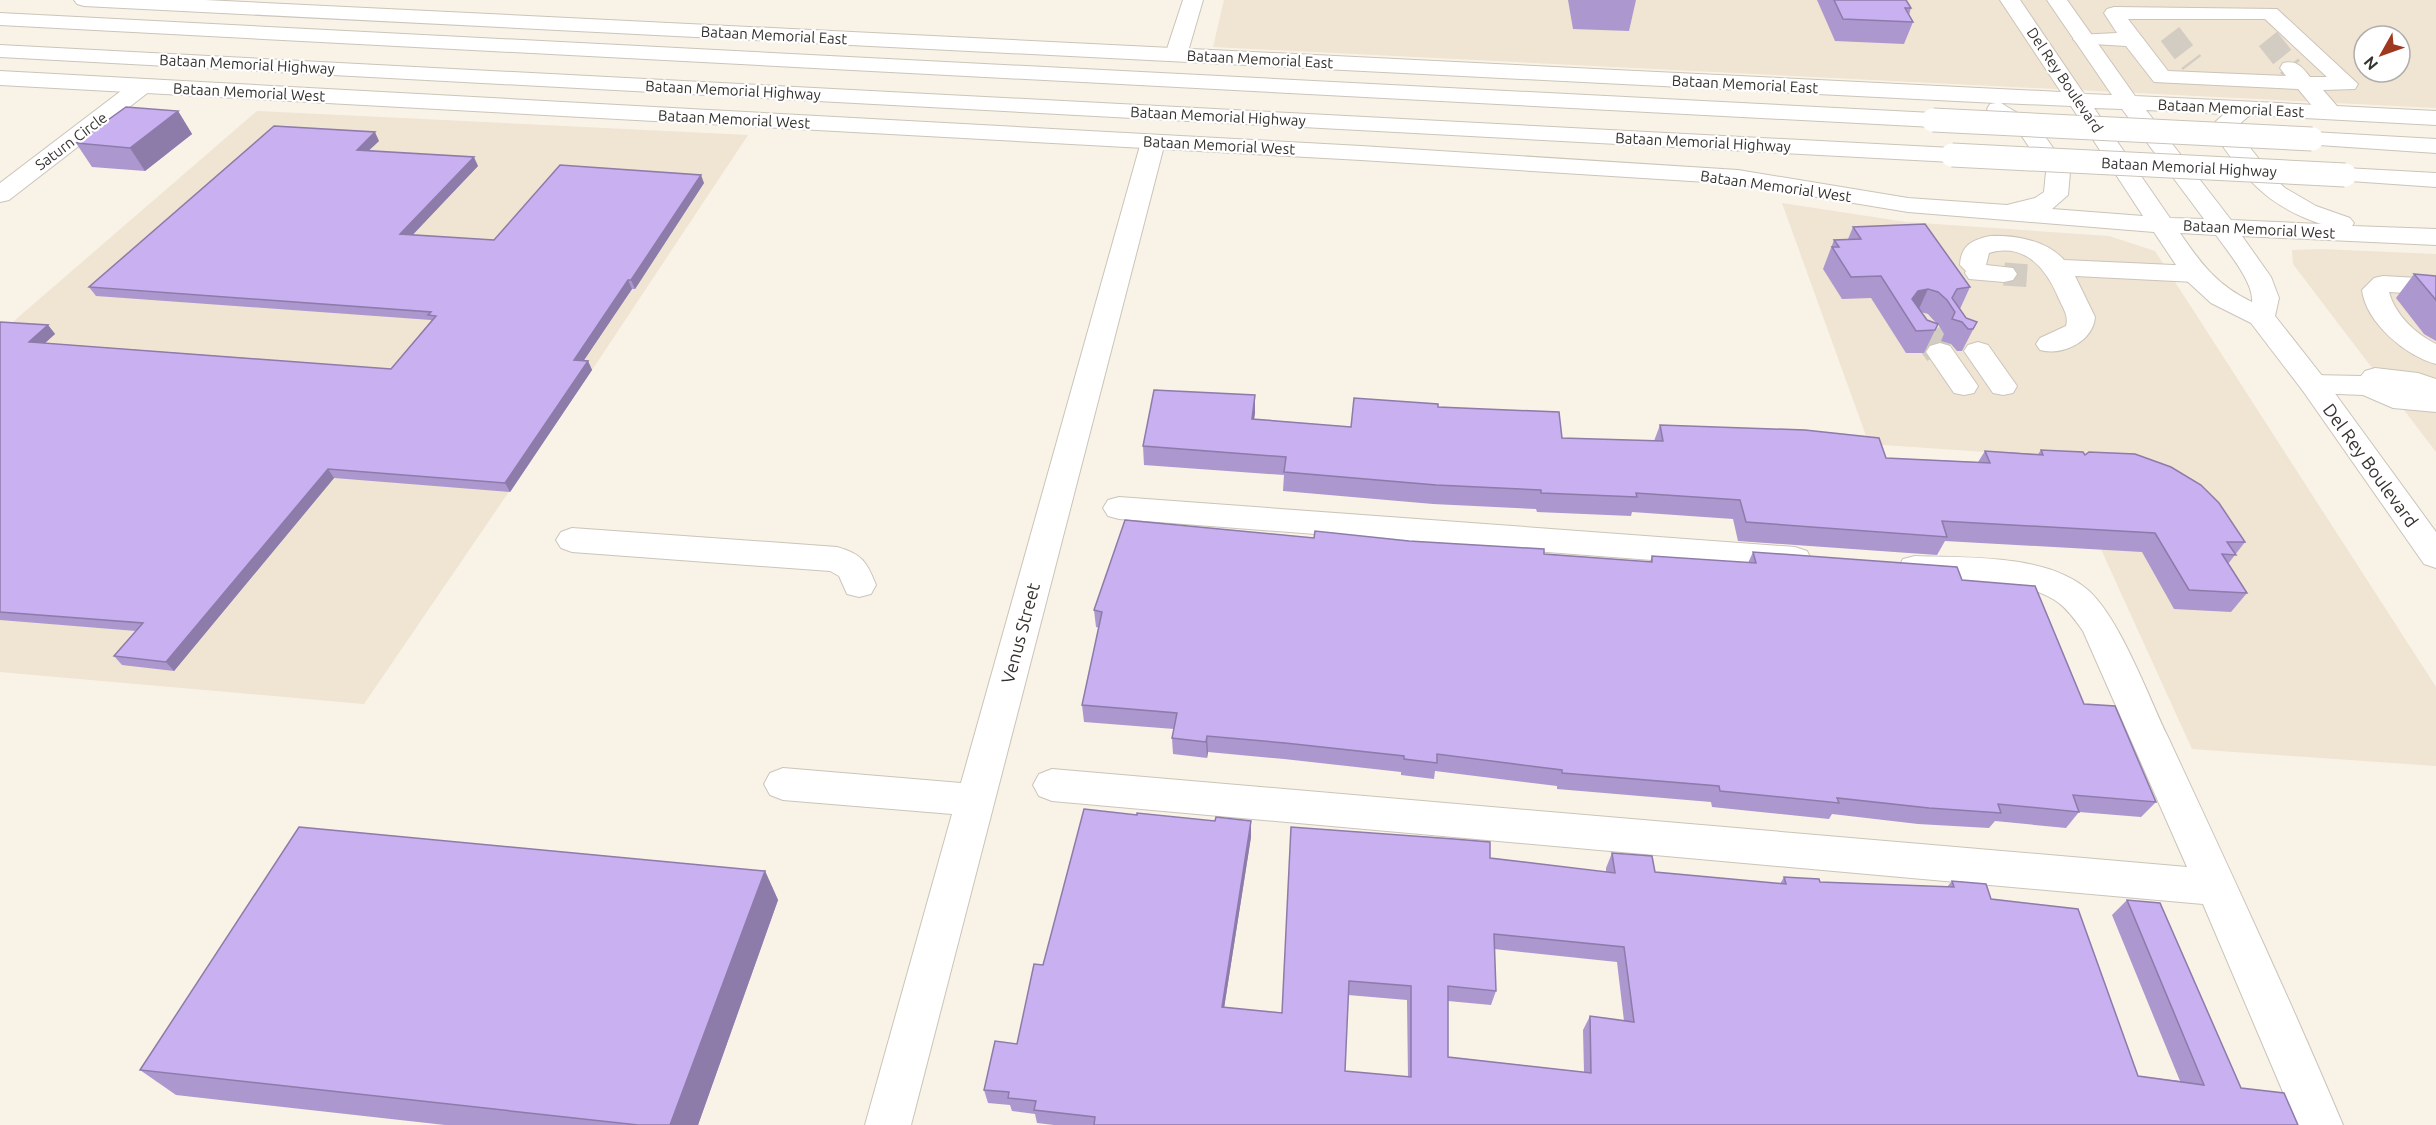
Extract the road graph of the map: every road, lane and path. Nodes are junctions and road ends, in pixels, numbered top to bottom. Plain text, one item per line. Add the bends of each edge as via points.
1 (84, 0) edge
2 (1193, 0) edge
3 (2010, 0) edge
4 (2057, 0) edge
5 (2267, 0) edge
6 (2153, 13) junction
7 (2247, 14) junction
8 (0, 19) edge
9 (2170, 34) tunnel mouth
10 (2084, 39) junction
11 (2268, 39) tunnel mouth
12 (2132, 40) junction
13 (0, 52) edge
14 (1176, 55) junction
15 (2297, 75) junction
16 (0, 78) edge
17 (142, 86) junction
18 (1959, 95) junction
19 (2078, 100) junction
20 (2129, 103) junction
21 (2256, 110) junction
22 (2332, 113) junction
23 (2436, 118) edge
24 (1154, 142) junction
25 (2436, 146) edge
26 (2436, 180) edge
27 (0, 195) edge
28 (2008, 211) junction
29 (2162, 225) junction
30 (2223, 227) junction
31 (2382, 235) junction
32 (2436, 237) edge
33 (2195, 274) junction
34 (2436, 287) edge
35 (2261, 317) junction
36 (1969, 337) tunnel mouth
37 (2050, 344) dead end
38 (1940, 352) tunnel mouth
39 (2436, 355) edge
40 (2313, 384) junction
41 (1964, 386) dead end
42 (2003, 386) dead end
43 (2369, 386) junction
44 (2436, 390) edge
45 (2436, 402) edge
46 (1119, 508) dead end
47 (572, 540) dead end
48 (2436, 556) edge
49 (1824, 561) edge
50 (1884, 566) edge
51 (859, 585) dead end
52 (783, 784) dead end
53 (1052, 785) dead end
54 (975, 800) junction
55 (2215, 887) junction
56 (888, 1125) edge
57 (2320, 1125) edge

1 - 14 main road, Bataan Memorial East
2 - 14 main road
3 - 19 main road, Del Rey Boulevard
4 - 10 main road
5 - 7 main road via 2235,2
6 - 7 main road
6 - 9 main road
6 - 12 main road via 2114,13
7 - 11 main road
7 - 15 main road via 2270,13 2348,84
8 - 25 main road, Bataan Memorial Highway, bridge
10 - 12 main road
10 - 20 main road
12 - 15 main road via 2162,77 2197,71
13 - 26 main road, Bataan Memorial Highway, bridge
14 - 18 main road, Bataan Memorial East
15 - 22 main road
16 - 17 main road, Bataan Memorial West
17 - 24 main road, Bataan Memorial West
17 - 27 main road, Saturn Circle
18 - 19 main road, Bataan Memorial East
18 - 28 main road via 2003,111 2029,130 2058,172 2055,195 2043,204
19 - 20 main road, Bataan Memorial East
19 - 29 main road, Del Rey Boulevard
20 - 21 main road, Bataan Memorial East
20 - 30 main road
21 - 22 main road, Bataan Memorial East
21 - 31 main road via 2231,117 2224,124 2224,131 2265,183 2307,211
22 - 23 main road, Bataan Memorial East
24 - 28 main road, Bataan Memorial West via 1738,177 1908,205
24 - 54 main road, Venus Street
28 - 29 main road, Bataan Memorial West
29 - 30 main road, Bataan Memorial West
29 - 33 main road, Del Rey Boulevard
30 - 31 main road, Bataan Memorial West
30 - 35 main road via 2264,288 2265,308
31 - 32 main road, Bataan Memorial West
33 - 35 main road, Del Rey Boulevard via 2222,297
33 - 37 main road via 2022,281 2081,317 2082,324 2071,335
34 - 39 main road via 2383,284 2374,293 2407,339
35 - 40 main road, Del Rey Boulevard
36 - 42 main road
38 - 41 main road
40 - 43 main road
40 - 48 main road, Del Rey Boulevard
43 - 44 main road via 2375,377 2418,382
43 - 45 main road via 2393,399
46 - 49 main road
47 - 51 main road via 837,560 853,568
50 - 55 main road via 2026,576 2068,592 2085,607 2098,625
52 - 54 main road
53 - 55 main road
54 - 56 main road, Venus Street
55 - 57 main road

